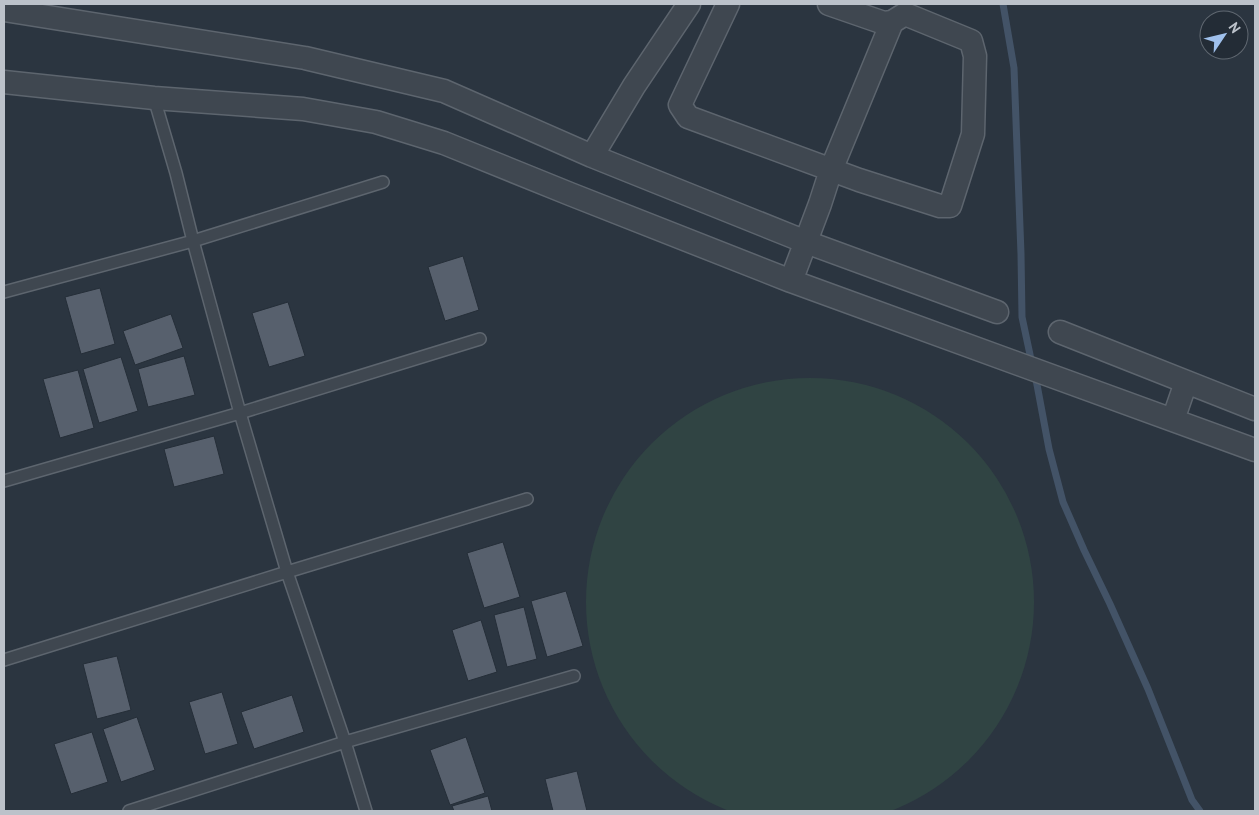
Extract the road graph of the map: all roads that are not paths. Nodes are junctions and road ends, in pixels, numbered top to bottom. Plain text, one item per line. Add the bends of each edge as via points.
1 (689, 4) edge
2 (728, 4) edge
3 (829, 4) edge
4 (4, 10) edge
5 (892, 22) junction
6 (4, 82) edge
7 (154, 98) junction
8 (592, 156) junction
9 (831, 170) junction
10 (383, 182) dead end
11 (193, 241) junction
12 (806, 242) junction
13 (791, 281) junction
14 (4, 292) edge
15 (997, 312) dead end
16 (1060, 332) dead end
17 (480, 339) dead end
18 (1186, 382) junction
19 (1255, 409) edge
20 (240, 413) junction
21 (1172, 420) junction
22 (1255, 450) edge
23 (4, 481) edge
24 (527, 499) dead end
25 (287, 572) junction
26 (4, 660) edge
27 (574, 676) dead end
28 (345, 742) junction
29 (129, 811) edge
30 (366, 811) edge

1 - 8 street
2 - 9 street via 680,105 688,117
3 - 5 street via 884,23
4 - 8 street via 305,58 444,91
5 - 9 street
5 - 9 street via 905,14 971,41 975,56 973,134 950,206 940,206
6 - 7 street
7 - 11 lane
7 - 13 street via 303,109 376,122 444,143
8 - 12 street
9 - 12 street
10 - 11 lane
11 - 14 lane
11 - 20 lane
12 - 13 street
12 - 15 street
13 - 21 street
16 - 18 street
17 - 20 lane
18 - 19 street
18 - 21 street
20 - 23 lane
20 - 25 lane
21 - 22 street
24 - 25 lane
25 - 26 lane
25 - 28 lane
27 - 28 lane
28 - 29 lane
28 - 30 lane

